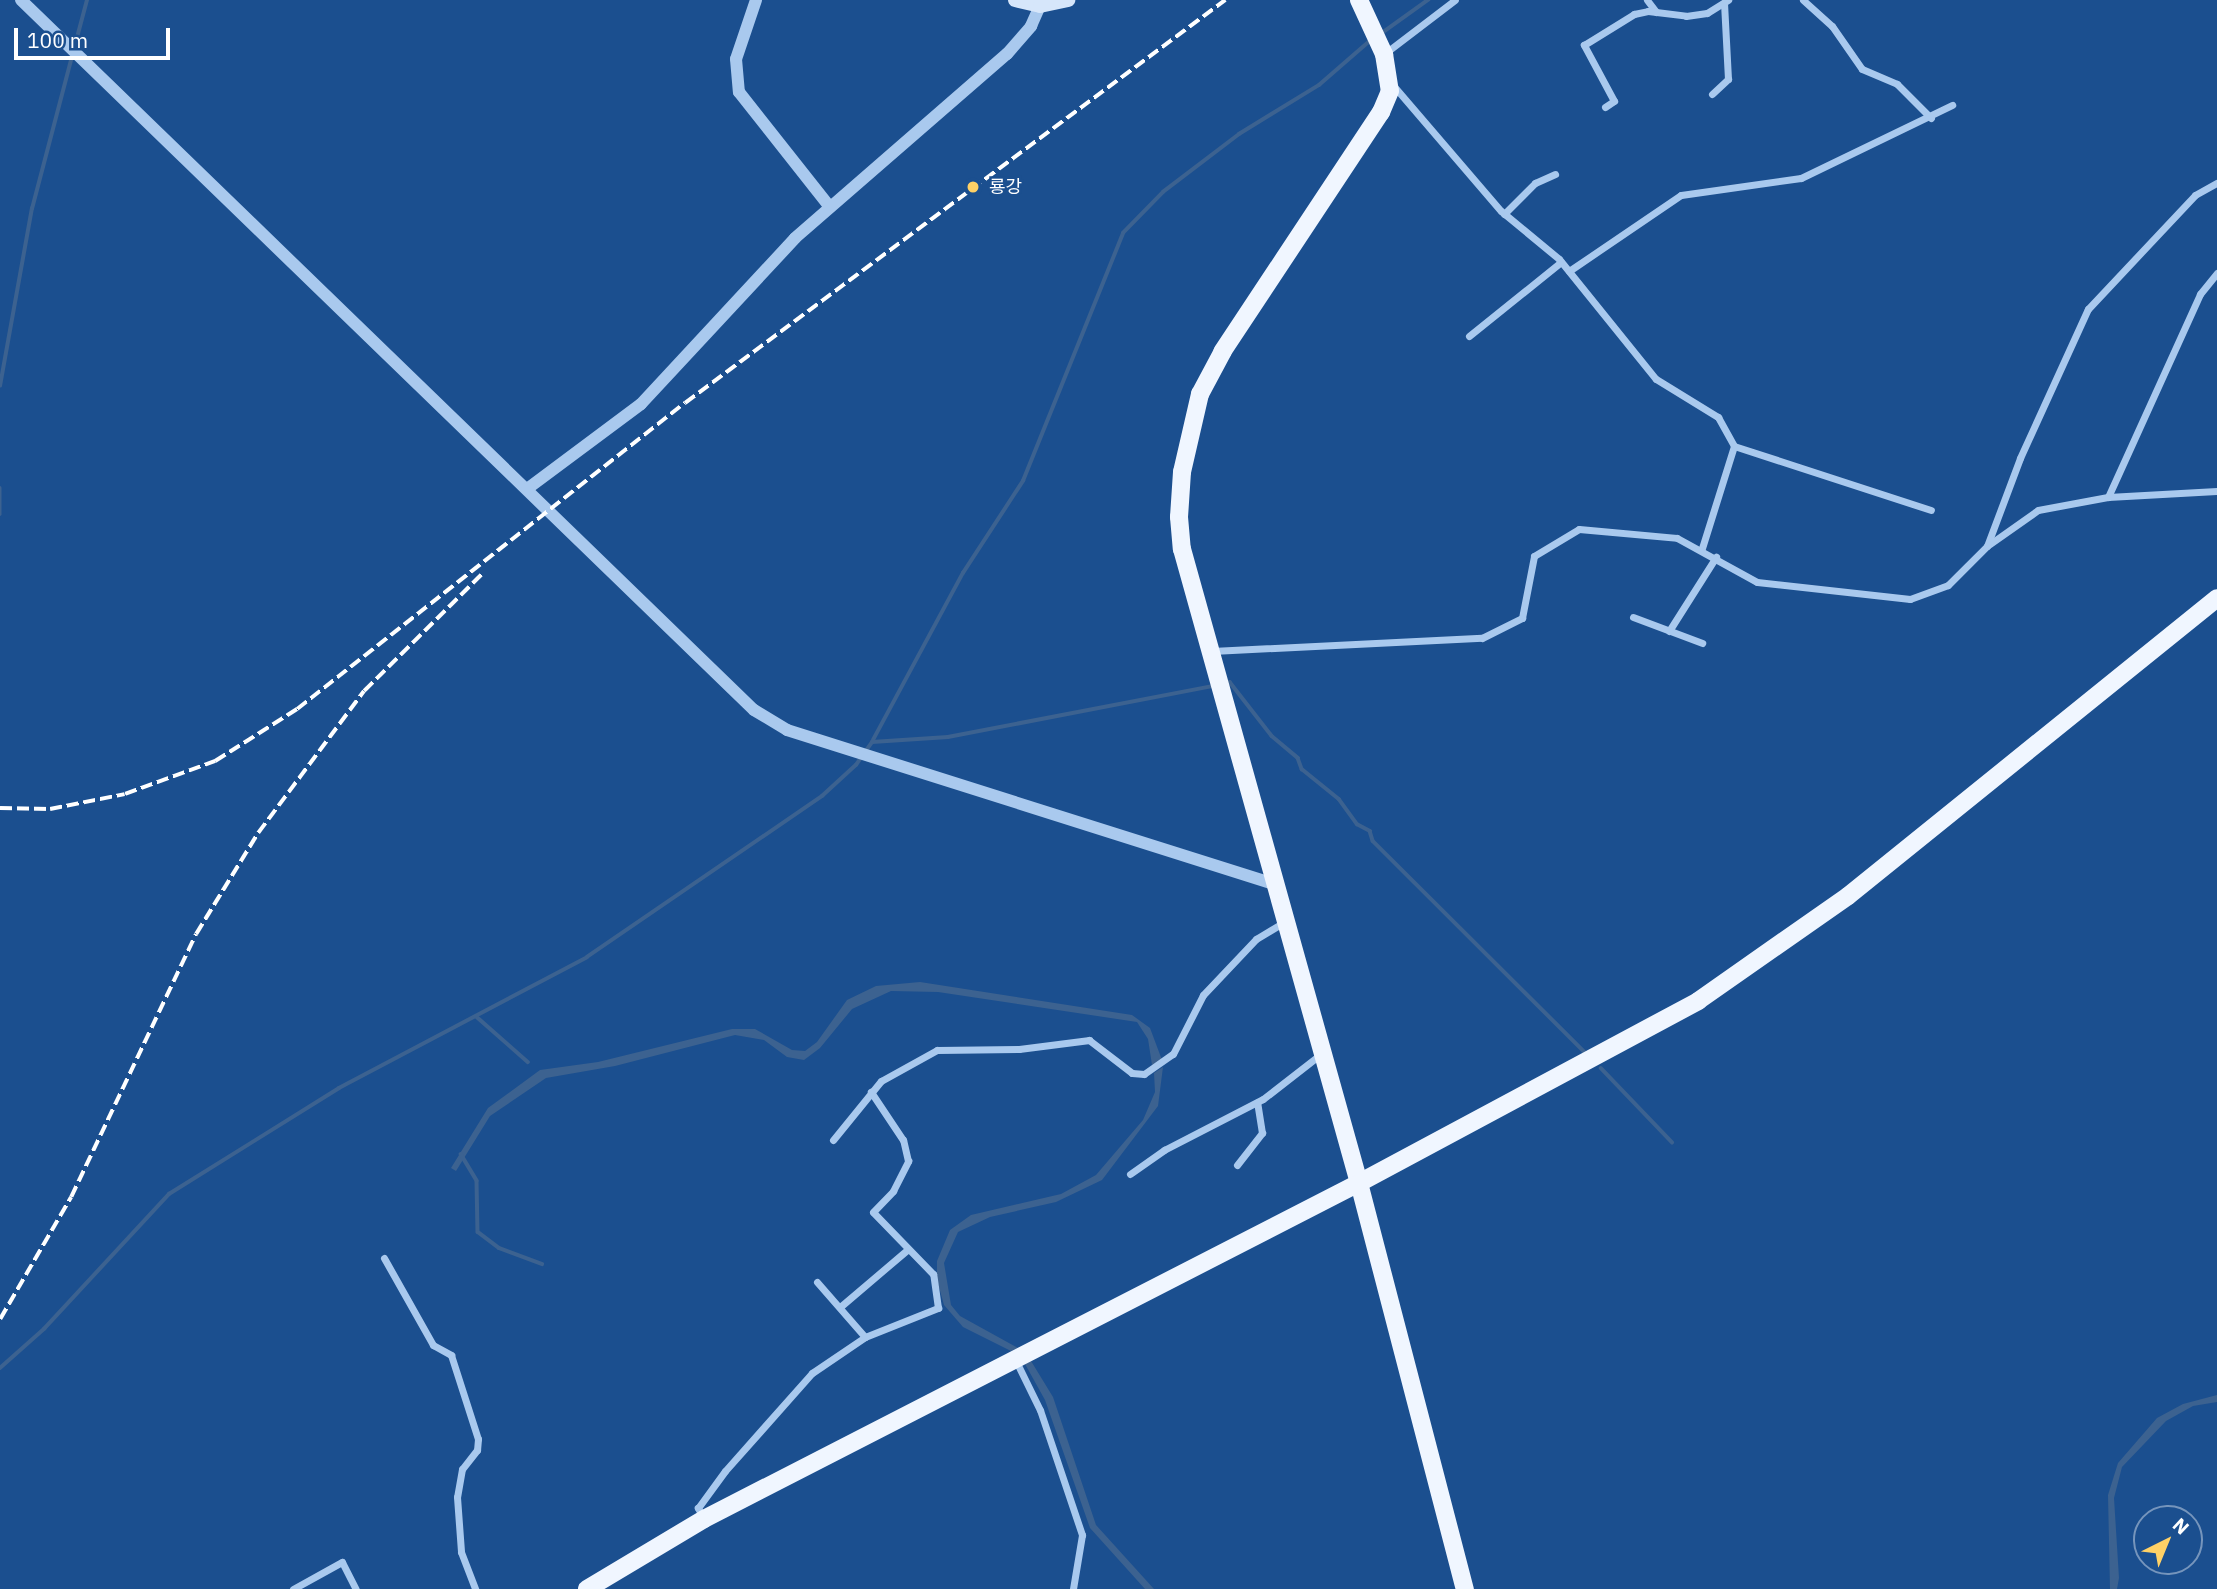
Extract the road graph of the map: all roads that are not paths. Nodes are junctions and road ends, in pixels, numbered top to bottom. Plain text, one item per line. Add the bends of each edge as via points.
1 (21, 0) edge
2 (756, 0) edge
3 (1015, 0) edge
4 (1068, 0) edge
5 (1359, 0) edge
6 (1455, 0) edge
7 (1647, 0) edge
8 (1803, 0) edge
9 (1726, 1) edge
10 (1040, 5) junction
11 (1656, 12) junction
12 (1379, 42) junction
13 (1390, 82) junction
14 (1712, 93) dead end
15 (1952, 105) dead end
16 (1605, 107) dead end
17 (1931, 118) junction
18 (1555, 174) dead end
19 (2217, 183) edge
20 (829, 206) junction
21 (1504, 214) junction
22 (1561, 261) junction
23 (1569, 271) junction
24 (2217, 273) edge
25 (1469, 336) dead end
26 (1734, 446) junction
27 (527, 489) junction
28 (2217, 491) edge
29 (2108, 497) junction
30 (1931, 510) dead end
31 (1987, 546) junction
32 (1702, 548) junction
33 (1716, 557) junction
34 (2217, 598) edge
35 (1633, 617) dead end
36 (1669, 631) junction
37 (1702, 643) dead end
38 (1211, 651) junction
39 (1277, 885) junction
40 (1287, 921) junction
41 (1323, 1052) junction
42 (871, 1092) junction
43 (1257, 1102) junction
44 (833, 1140) dead end
45 (1237, 1165) dead end
46 (1130, 1174) dead end
47 (1359, 1183) junction
48 (907, 1250) junction
49 (384, 1258) dead end
50 (817, 1282) dead end
51 (841, 1307) junction
52 (865, 1337) junction
53 (1021, 1355) junction
54 (704, 1519) junction
55 (293, 1589) edge
56 (356, 1589) edge
57 (475, 1589) edge
58 (587, 1589) edge
59 (1073, 1589) edge
60 (1465, 1589) edge

1 - 27 street
2 - 20 street via 736,59 739,92
3 - 10 main road
4 - 10 main road
5 - 12 main road
6 - 12 street
7 - 11 street
8 - 17 street via 1832,26 1862,69 1897,84
9 - 11 street via 1697,14
9 - 14 street via 1728,79
10 - 20 street via 1031,26 1007,54
11 - 16 street via 1634,15 1584,45 1615,101
12 - 13 main road
13 - 21 street
13 - 38 main road via 1381,112 1223,351 1200,394 1182,472 1179,517 1182,548
15 - 17 street
17 - 23 street via 1801,178 1681,195
18 - 21 street via 1535,183
19 - 31 street via 2195,195 2088,309 2025,445
20 - 27 street via 641,404
21 - 22 street
22 - 23 street
22 - 25 street
23 - 26 street via 1649,372 1708,408
24 - 29 street via 2200,294
26 - 30 street
26 - 32 street
27 - 39 street via 754,710 786,730
28 - 29 street
29 - 31 street via 2038,510
31 - 33 street via 1948,585 1910,598 1757,582
32 - 33 street
32 - 38 street via 1664,536 1579,529 1534,555 1528,566 1522,618 1482,638
33 - 36 street
34 - 47 main road via 1886,866 1782,944 1661,1021
35 - 36 street
36 - 37 street
38 - 39 main road
39 - 40 main road
40 - 41 main road
40 - 42 street via 1256,939 1203,995 1164,1062 1152,1069 1132,1073 1090,1040 1009,1050 945,1049 926,1054
41 - 43 street
41 - 47 main road
42 - 44 street
42 - 48 street via 902,1140 908,1161 893,1191 873,1212
43 - 45 street via 1262,1133
43 - 46 street via 1164,1150
47 - 53 main road
47 - 60 main road
48 - 51 street
48 - 52 street via 933,1274 939,1308
49 - 57 street via 433,1345 451,1355 478,1439 477,1450 458,1478 457,1497 461,1552
50 - 51 street
51 - 52 street
52 - 54 street via 812,1373 769,1420 698,1508
53 - 54 main road
53 - 59 street via 1082,1535
54 - 58 main road
55 - 56 street via 338,1562 349,1569

